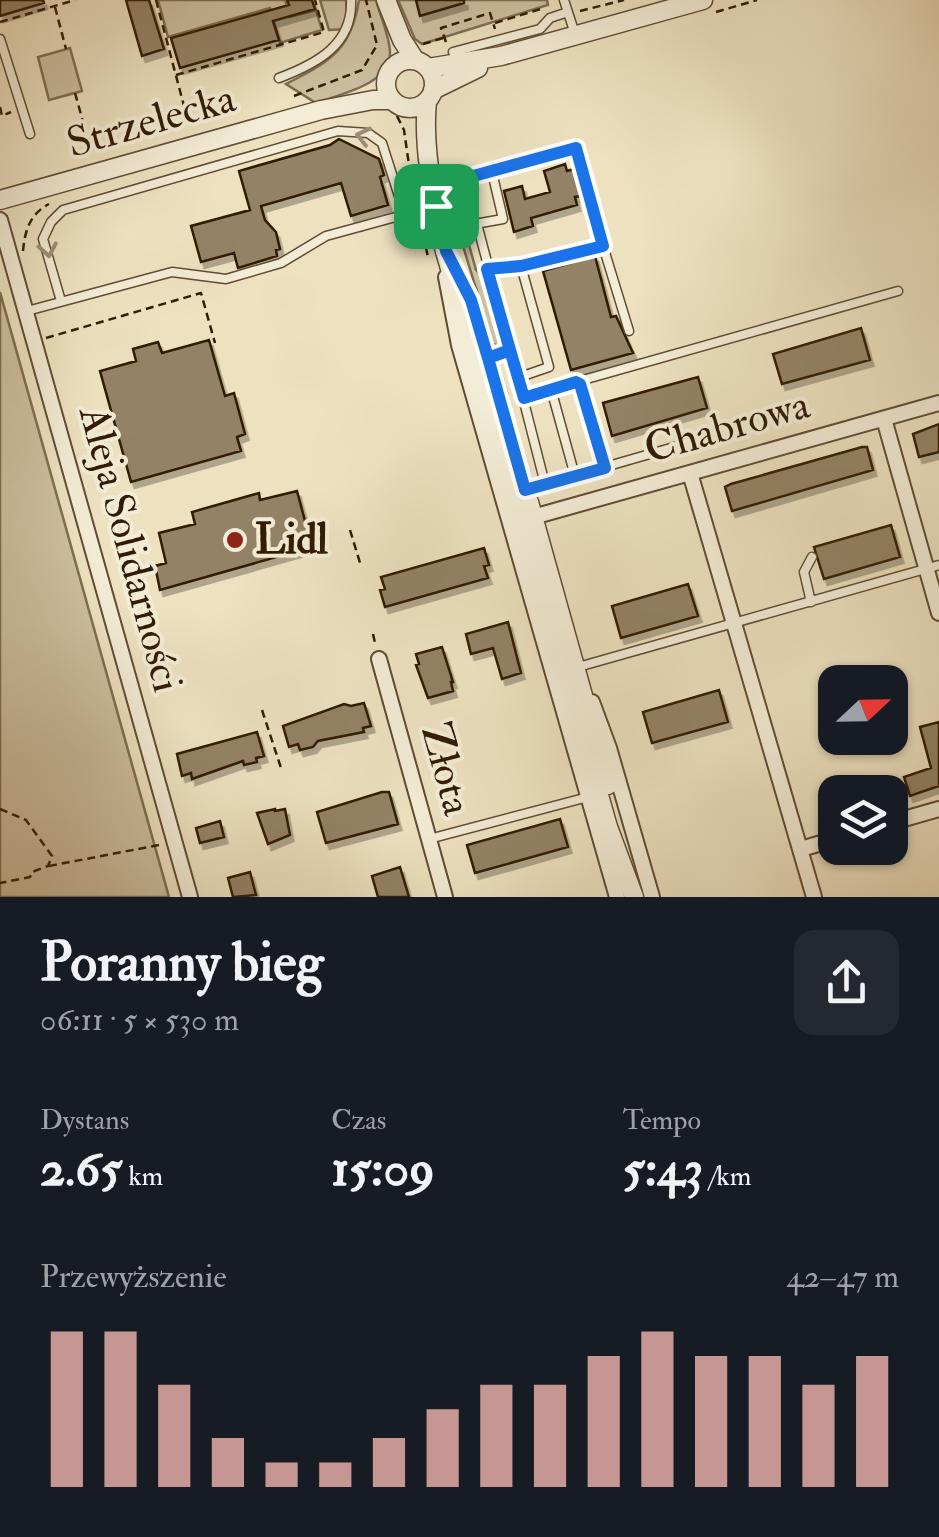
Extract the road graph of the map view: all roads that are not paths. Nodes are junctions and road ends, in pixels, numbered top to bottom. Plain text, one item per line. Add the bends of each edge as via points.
1 (351, 0) edge
2 (385, 0) edge
3 (703, 0) edge
4 (565, 1) edge
5 (568, 12) junction
6 (576, 36) junction
7 (0, 39) edge
8 (500, 48) junction
9 (454, 52) road end
10 (422, 64) junction
11 (390, 73) junction
12 (279, 78) dead end
13 (430, 96) junction
14 (396, 103) junction
15 (321, 110) junction
16 (30, 134) dead end
17 (492, 172) junction
18 (431, 180) junction
19 (0, 200) edge
20 (436, 206) junction
21 (404, 215) junction
22 (0, 220) edge
23 (477, 224) junction
24 (441, 230) junction
25 (603, 246) junction
26 (436, 254) junction
27 (521, 266) junction
28 (487, 269) junction
29 (898, 291) dead end
30 (61, 301) junction
31 (26, 311) junction
32 (629, 331) dead end
33 (510, 350) junction
34 (488, 358) junction
35 (517, 378) junction
36 (576, 382) junction
37 (550, 389) junction
38 (524, 398) junction
39 (939, 403) edge
40 (884, 418) junction
41 (695, 442) dead end
42 (605, 468) junction
43 (690, 473) junction
44 (575, 476) junction
45 (546, 484) junction
46 (525, 490) junction
47 (533, 518) junction
48 (812, 556) dead end
49 (933, 566) edge
50 (811, 602) junction
51 (939, 614) edge
52 (734, 624) junction
53 (379, 659) dead end
54 (576, 668) junction
55 (588, 797) junction
56 (939, 810) edge
57 (908, 819) edge
58 (429, 839) junction
59 (818, 844) edge
60 (800, 849) junction
61 (190, 897) edge
62 (445, 897) edge
63 (617, 897) edge
64 (634, 897) edge
65 (652, 897) edge
66 (814, 897) edge

1 - 12 lane via 351,20 340,41 316,64
2 - 10 street via 402,40
2 - 11 street
3 - 6 street
4 - 5 lane
5 - 6 lane
5 - 8 lane
6 - 8 street
7 - 16 lane
8 - 9 lane
8 - 10 street
8 - 13 street
10 - 11 street
10 - 13 street via 434,78
11 - 14 street via 386,91
11 - 15 street, Strzelecka
13 - 14 street via 417,107
13 - 18 street via 425,125
14 - 15 street, Strzelecka via 372,100
14 - 18 street via 408,115
15 - 19 street, Strzelecka
17 - 18 lane
17 - 23 lane via 504,219
17 - 25 lane via 576,148
18 - 20 street
20 - 21 lane
20 - 24 street
21 - 30 lane via 326,236 281,263 226,279 172,272
21 -> 30 lane via 382,143 338,131 63,210 43,239
22 - 31 street, Aleja Solidarności
23 - 24 lane
23 - 28 lane
24 - 26 street
25 - 27 lane
25 - 32 lane
26 - 34 street via 471,300
26 - 55 street
26 - 64 street
27 - 28 lane
27 - 35 lane via 550,367
28 - 33 lane
29 - 36 lane
30 - 31 lane
31 - 61 street, Aleja Solidarności
33 - 34 lane
33 - 35 lane
34 - 46 street
35 - 38 lane
36 - 37 lane
36 - 42 lane
37 - 38 lane
37 - 44 lane
38 - 45 lane
39 - 40 street, Chabrowa
40 - 43 street, Chabrowa
40 - 49 street
41 - 42 lane
42 - 44 lane
43 - 47 street, Chabrowa
43 - 52 street
44 - 45 lane
45 - 46 lane
46 - 47 street
47 - 54 street
48 - 50 lane via 804,572
49 - 50 lane
49 - 51 street
50 - 52 lane
52 - 54 lane
52 - 60 street
53 - 58 street, Złota
54 - 64 street
54 - 65 street via 609,748
55 - 58 lane
55 - 63 street
56 - 57 street
58 - 62 street, Złota
59 - 60 street
60 - 66 street

